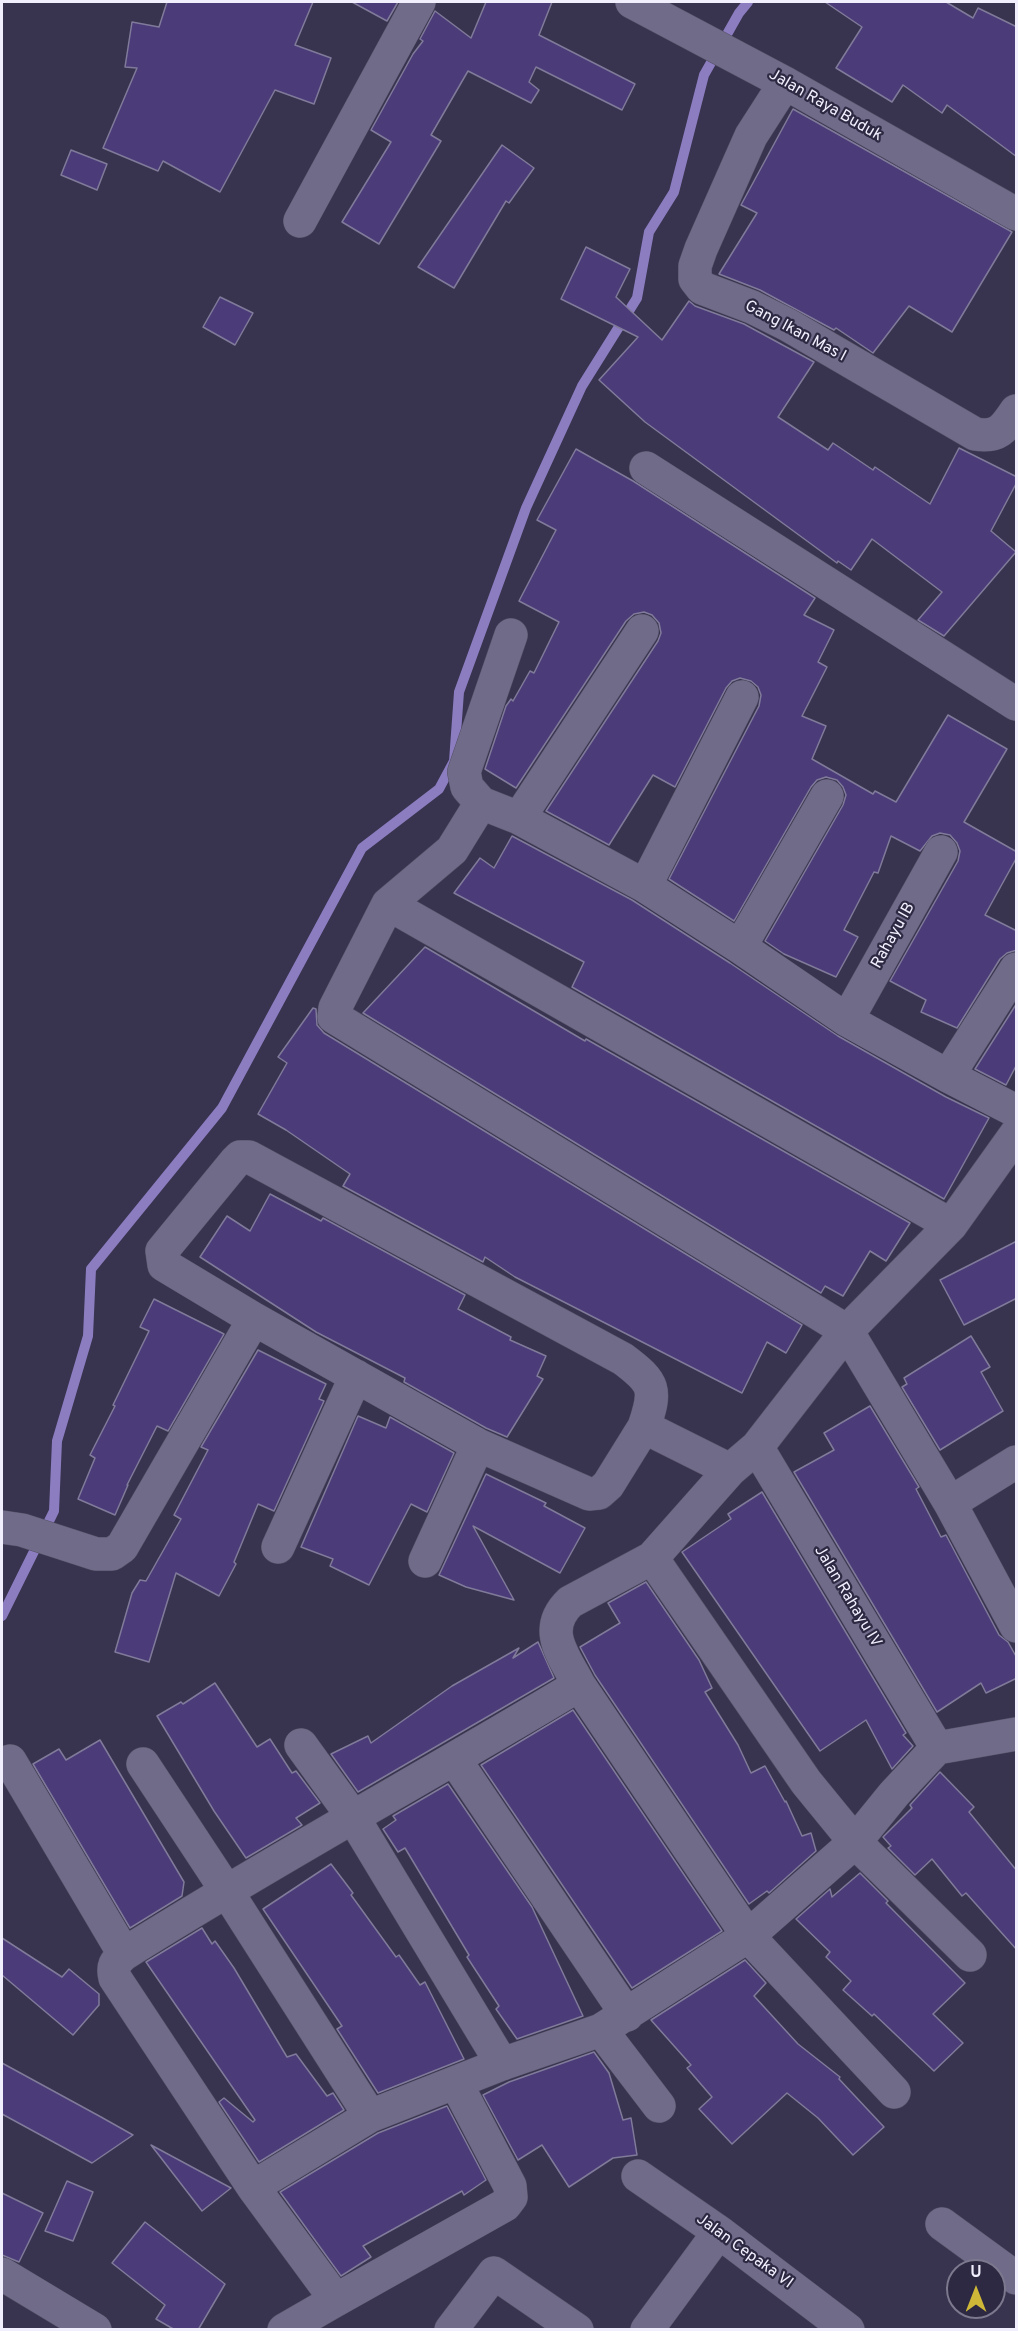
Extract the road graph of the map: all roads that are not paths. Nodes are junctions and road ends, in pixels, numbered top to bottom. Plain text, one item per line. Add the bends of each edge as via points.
1 (419, 2) edge
2 (632, 2) edge
3 (785, 83) junction
4 (1017, 214) edge
5 (300, 221) dead end
6 (1017, 411) edge
7 (646, 468) dead end
8 (642, 630) dead end
9 (511, 635) dead end
10 (742, 697) dead end
11 (1017, 704) edge
12 (828, 796) dead end
13 (481, 803) junction
14 (519, 818) junction
15 (941, 852) dead end
16 (645, 886) junction
17 (388, 904) junction
18 (740, 947) junction
19 (1017, 969) edge
20 (847, 1020) junction
21 (948, 1076) junction
22 (1017, 1111) edge
23 (1017, 1134) edge
24 (951, 1225) junction
25 (254, 1319) junction
26 (847, 1331) junction
27 (356, 1376) junction
28 (644, 1426) junction
29 (477, 1445) junction
30 (757, 1447) junction
31 (1017, 1462) edge
32 (730, 1470) junction
33 (950, 1503) junction
34 (12, 1529) edge
35 (278, 1547) dead end
36 (652, 1558) junction
37 (425, 1561) dead end
38 (1017, 1626) edge
39 (579, 1685) junction
40 (1017, 1734) edge
41 (301, 1745) dead end
42 (937, 1748) junction
43 (455, 1760) junction
44 (10, 1761) dead end
45 (143, 1764) dead end
46 (353, 1817) junction
47 (855, 1842) junction
48 (226, 1890) junction
49 (748, 1936) junction
50 (124, 1954) junction
51 (970, 1955) dead end
52 (614, 2022) junction
53 (502, 2064) junction
54 (456, 2083) junction
55 (894, 2092) dead end
56 (659, 2106) dead end
57 (370, 2116) junction
58 (638, 2176) dead end
59 (253, 2187) junction
60 (942, 2224) dead end
61 (719, 2232) junction
62 (2, 2274) edge
63 (1017, 2278) edge
64 (336, 2300) junction
65 (845, 2329) edge
66 (95, 2330) edge
67 (284, 2330) edge
68 (451, 2330) edge
69 (577, 2330) edge
70 (647, 2330) edge

1 - 5 street
2 - 3 street, Jalan Raya Buduk
3 - 4 street, Jalan Raya Buduk
3 - 6 street, Gang Ikan Mas I via 747,146 701,249 695,279 702,288 788,325 975,434 998,433
7 - 11 street
8 - 14 street
9 - 13 street via 464,772 467,787
10 - 16 street
12 - 18 street
13 - 14 street
13 - 17 street via 452,850
14 - 16 street
15 - 20 street, Rahayu IB
16 - 18 street
17 - 24 street
17 - 26 street via 335,1008 338,1021
18 - 20 street
19 - 21 street
20 - 21 street
21 - 22 street
23 - 24 street
24 - 26 street
25 - 27 street
25 - 28 street via 164,1265 162,1256 164,1246 240,1157 249,1157 623,1359 643,1374 652,1391 653,1401
25 - 34 street via 122,1547 112,1554 96,1554
26 - 30 street
26 - 33 street
27 - 29 street
27 - 35 street
28 - 29 street via 608,1485 599,1493 589,1494
28 - 32 street
29 - 37 street
30 - 32 street
30 - 42 street, Jalan Rahayu IV
31 - 33 street
32 - 36 street
33 - 38 street
36 - 39 street via 560,1611 555,1630 558,1645
36 - 47 street via 806,1782
39 - 43 street
39 - 49 street
40 - 42 street
41 - 46 street
42 - 47 street
43 - 46 street
43 - 52 street
44 - 50 street
45 - 48 street
46 - 48 street
46 - 53 street
47 - 49 street
47 - 51 street
48 - 50 street
48 - 57 street
49 - 52 street
49 - 55 street
50 - 59 street via 114,1963 116,1978
52 - 53 street
52 - 56 street
53 - 54 street
54 - 57 street
54 - 64 street via 510,2186 511,2197 505,2205
57 - 59 street
58 - 61 street, Jalan Cepaka VI
59 - 64 street
60 - 63 street
61 - 65 street, Jalan Cepaka VI
61 - 70 street
62 - 66 street
64 - 67 street
68 - 69 street via 494,2273

